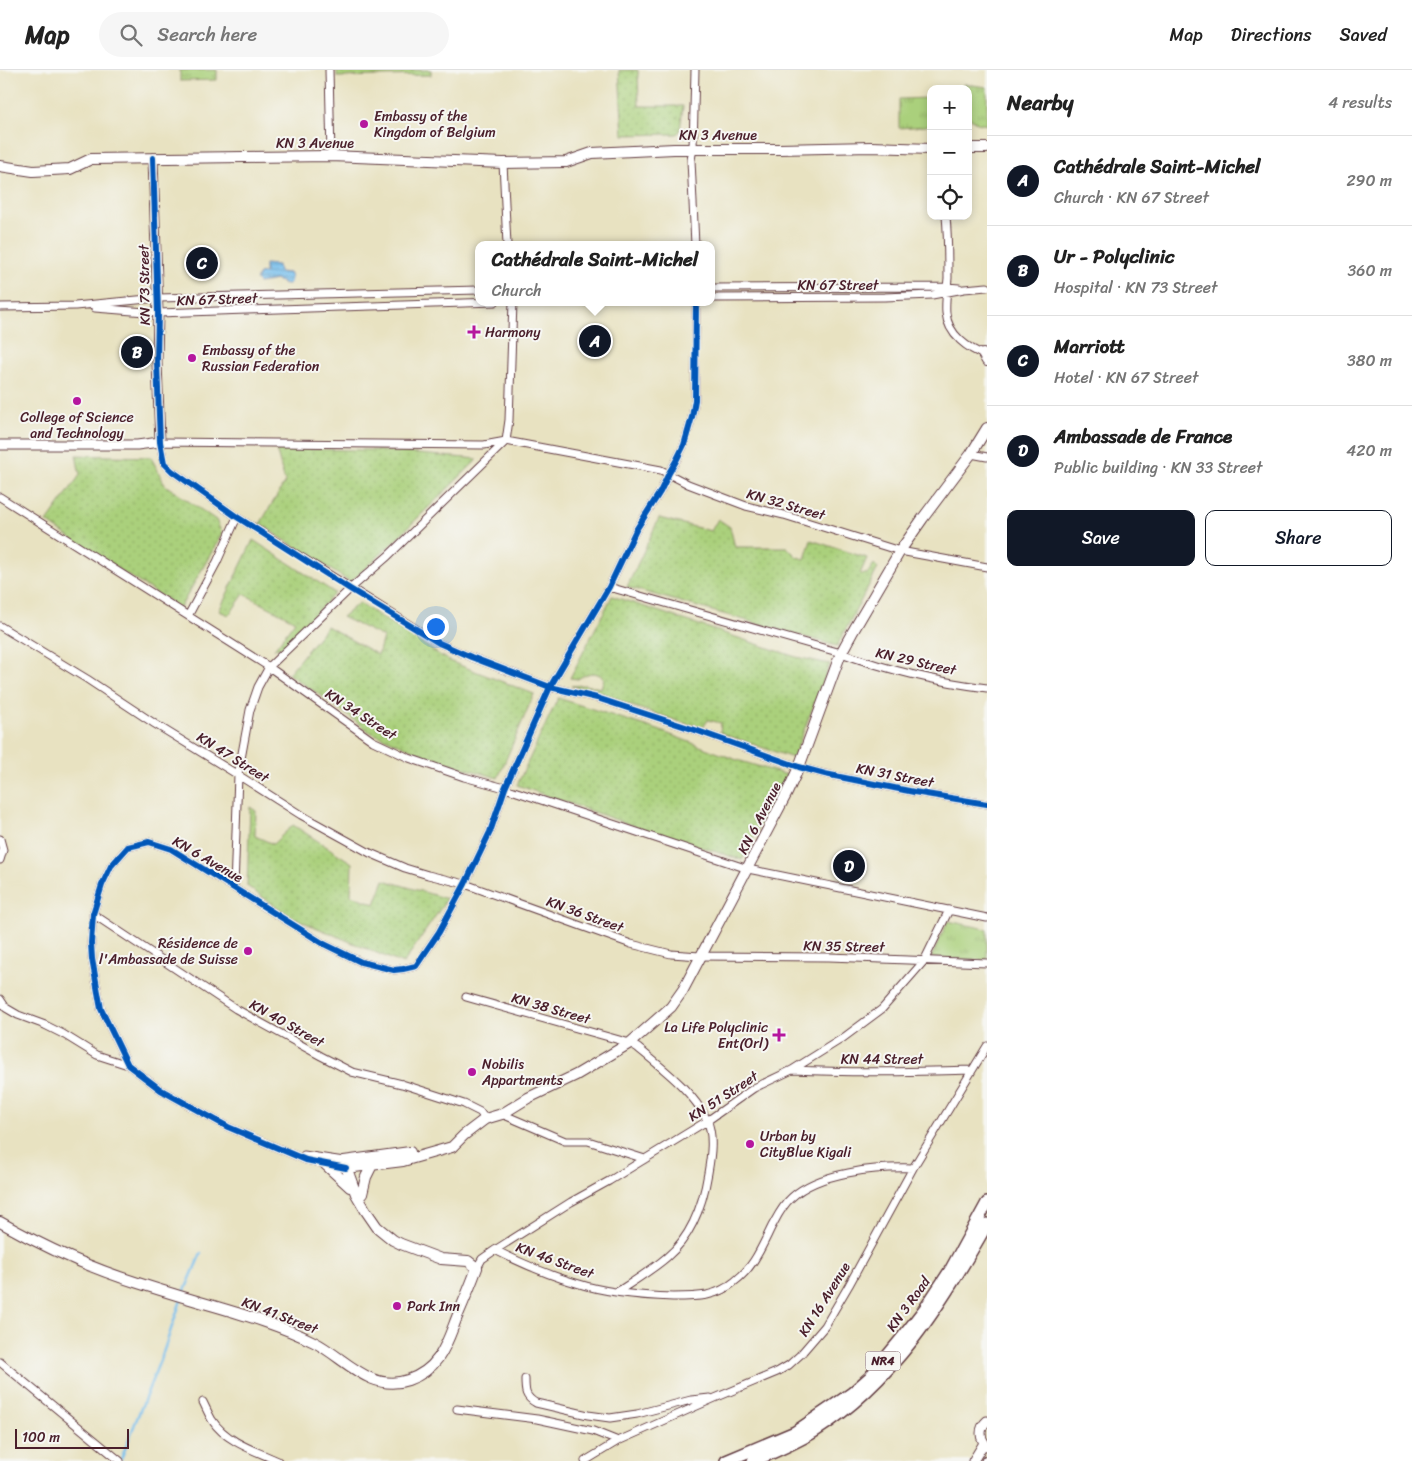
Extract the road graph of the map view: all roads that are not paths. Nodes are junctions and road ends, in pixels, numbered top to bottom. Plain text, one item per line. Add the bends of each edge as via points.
1 (329, 70) edge
2 (695, 70) edge
3 (693, 148) junction
4 (972, 148) edge
5 (987, 148) edge
6 (927, 149) edge
7 (331, 156) junction
8 (154, 158) junction
9 (503, 163) junction
10 (0, 166) edge
11 (946, 220) edge
12 (507, 241) edge
13 (695, 241) edge
14 (886, 287) junction
15 (987, 287) edge
16 (715, 288) edge
17 (475, 290) edge
18 (947, 290) junction
19 (885, 297) junction
20 (158, 298) junction
21 (715, 298) edge
22 (475, 303) edge
23 (75, 306) junction
24 (513, 306) edge
25 (696, 306) edge
26 (0, 307) edge
27 (158, 313) junction
28 (986, 357) edge
29 (987, 428) edge
30 (506, 440) junction
31 (160, 442) junction
32 (0, 445) edge
33 (971, 454) junction
34 (987, 457) edge
35 (668, 473) junction
36 (0, 497) edge
37 (237, 518) junction
38 (900, 551) junction
39 (987, 567) edge
40 (609, 587) junction
41 (350, 589) junction
42 (188, 616) junction
43 (0, 626) edge
44 (841, 653) junction
45 (269, 667) junction
46 (550, 687) junction
47 (987, 688) edge
48 (799, 767) junction
49 (238, 775) junction
50 (506, 788) junction
51 (987, 804) edge
52 (0, 839) edge
53 (0, 860) edge
54 (748, 869) junction
55 (464, 884) junction
56 (234, 888) junction
57 (949, 910) junction
58 (92, 914) junction
59 (987, 918) edge
60 (700, 956) junction
61 (924, 961) junction
62 (987, 963) edge
63 (466, 997) dead end
64 (0, 1000) edge
65 (630, 1043) junction
66 (987, 1046) edge
67 (128, 1065) junction
68 (792, 1070) junction
69 (972, 1070) junction
70 (502, 1114) junction
71 (485, 1119) junction
72 (707, 1121) junction
73 (464, 1135) junction
74 (294, 1155) junction
75 (645, 1159) junction
76 (326, 1164) junction
77 (348, 1165) junction
78 (372, 1165) junction
79 (913, 1168) junction
80 (359, 1194) junction
81 (987, 1203) edge
82 (0, 1222) edge
83 (987, 1224) edge
84 (495, 1250) junction
85 (477, 1268) junction
86 (617, 1292) junction
87 (0, 1362) edge
88 (525, 1379) dead end
89 (715, 1398) junction
90 (204, 1402) dead end
91 (457, 1409) dead end
92 (987, 1421) edge
93 (618, 1441) junction
94 (985, 1444) edge
95 (120, 1461) edge
96 (278, 1461) edge
97 (585, 1461) edge
98 (726, 1461) edge
99 (753, 1461) edge
100 (973, 1461) edge

1 - 7 street
2 - 3 street
3 - 6 main road, KN 3 Avenue
3 - 9 main road, KN 3 Avenue via 592,153 566,162
3 - 13 street
4 - 5 main road
7 - 8 main road, KN 3 Avenue
7 - 9 main road, KN 3 Avenue
8 - 10 main road, KN 3 Avenue via 91,159 70,169 33,171
8 - 20 street, KN 73 Street
9 - 12 street
11 - 18 street
14 - 16 street, KN 67 Street
14 - 18 street, KN 67 Street
14 - 19 street
15 - 18 street, KN 67 Street
17 - 20 street, KN 67 Street
18 - 19 street, KN 67 Street
18 - 28 street via 946,314 951,328 962,342
19 - 21 street, KN 67 Street
20 - 23 street, KN 67 Street
20 - 27 street, KN 73 Street
22 - 27 street, KN 67 Street
23 - 26 street
23 - 27 street, KN 67 Street
24 - 30 street
25 - 35 street, KN 6 Avenue via 692,417 684,445
27 - 31 street, KN 73 Street
29 - 33 main road, KN 6 Avenue
30 - 31 street via 484,445
30 - 35 street, KN 32 Street
30 - 41 street
31 - 32 street via 137,445
31 - 37 street, KN 31 Street via 164,463 172,471
33 - 34 street
33 - 38 main road, KN 6 Avenue
35 - 38 street, KN 32 Street via 746,506
35 - 40 street, KN 6 Avenue
36 - 42 street, KN 34 Street
37 - 41 street, KN 31 Street
37 - 42 street
38 - 39 street, KN 32 Street
38 - 44 main road, KN 6 Avenue
40 - 44 street, KN 29 Street
40 - 46 street, KN 6 Avenue
41 - 45 street
41 - 46 street, KN 31 Street via 438,643
42 - 45 street, KN 34 Street
43 - 49 street, KN 47 Street
44 - 47 street, KN 29 Street via 934,679
44 - 48 main road, KN 6 Avenue
45 - 49 street via 250,710
45 - 50 street, KN 34 Street via 373,741 409,758
46 - 48 street, KN 31 Street via 597,698
46 - 50 street, KN 6 Avenue
48 - 51 street, KN 31 Street
48 - 54 main road, KN 6 Avenue
49 - 55 street, KN 47 Street via 370,853 428,876
49 - 56 street
50 - 54 street, KN 34 Street
50 - 55 street, KN 6 Avenue via 490,832
52 - 53 street via 3,850
54 - 57 street, KN 34 Street
54 - 60 main road, KN 6 Avenue
55 - 56 street, KN 6 Avenue via 439,932 416,966 403,970 361,962
55 - 60 street, KN 36 Street via 631,944 671,954
56 - 58 street, KN 6 Avenue via 171,849 149,842 128,846 111,866
57 - 59 street, KN 34 Street
57 - 61 street, KN 51 Street
58 - 67 street, KN 6 Avenue via 92,958 102,1009
58 - 71 street, KN 40 Street via 236,1009 321,1056 352,1072 464,1104 480,1112
60 - 61 street, KN 35 Street
60 - 65 main road, KN 6 Avenue via 671,1007
61 - 62 street, KN 35 Street
61 - 68 street, KN 51 Street via 882,1009
63 - 65 street, KN 38 Street
64 - 67 street via 18,1015 63,1034 97,1055
65 - 70 main road, KN 6 Avenue via 576,1076
65 - 72 street via 684,1088
66 - 69 street, KN 16 Avenue
67 - 74 street, KN 6 Avenue via 161,1090 228,1128
68 - 69 street, KN 44 Street
68 - 72 street, KN 51 Street via 754,1088
69 - 79 street, KN 16 Avenue
70 - 71 main road, KN 6 Avenue
70 - 75 street via 564,1141 588,1141
71 - 73 main road, KN 6 Avenue
72 - 75 street, KN 51 Street
72 - 86 street via 711,1139 709,1166 702,1200 691,1227 676,1249
73 - 77 main road, KN 6 Avenue via 414,1151
73 - 78 main road, KN 6 Avenue via 452,1147 403,1161
74 - 76 street, KN 6 Avenue
74 - 77 street, KN 6 Avenue
75 - 84 street, KN 51 Street
76 - 77 street, KN 6 Avenue
76 - 80 main road
77 - 78 main road, KN 6 Avenue
77 - 80 main road
78 - 80 main road
79 - 86 street, KN 46 Street via 889,1167 851,1173 818,1181 800,1190 784,1206 761,1251 745,1272 732,1284 715,1292 680,1297
79 - 89 street, KN 16 Avenue via 848,1285 812,1342 784,1369
80 - 85 main road via 384,1232 401,1244 442,1259 468,1260
81 - 98 highway, KN 3 Road / NR4 via 926,1307 870,1377 795,1432
82 - 85 main road, KN 41 Street via 48,1248 106,1272 296,1333 319,1344 360,1374 388,1382 410,1379 435,1362 445,1350
83 - 99 highway, KN 3 Road / NR4 via 923,1327 866,1393 795,1443
84 - 85 street, KN 51 Street via 482,1259
84 - 86 street, KN 46 Street via 575,1283
87 - 95 street
88 - 89 street via 529,1399 536,1403 610,1418 691,1400
89 - 93 street, KN 16 Avenue
90 - 96 street via 212,1421 228,1437
91 - 93 street via 546,1421 593,1431
92 - 94 street via 981,1432
93 - 97 street, KN 16 Avenue
94 - 100 street

